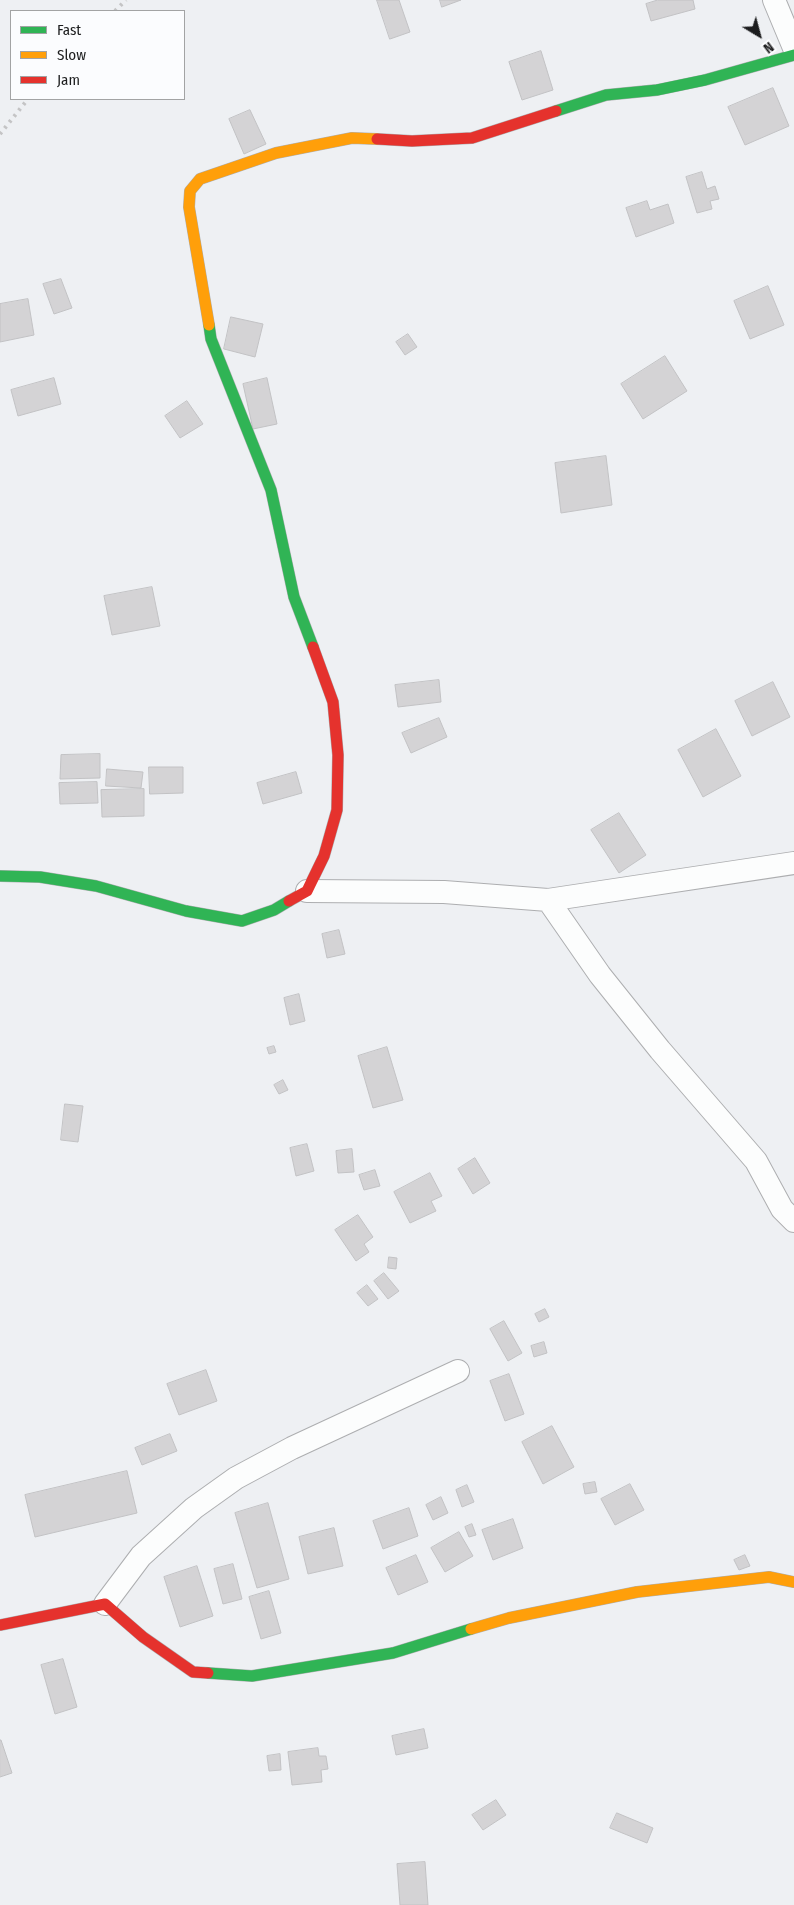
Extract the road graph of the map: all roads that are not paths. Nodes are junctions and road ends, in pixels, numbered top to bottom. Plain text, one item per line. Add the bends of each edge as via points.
1 (774, 0) edge
2 (794, 48) edge
3 (794, 55) edge
4 (794, 863) edge
5 (0, 876) edge
6 (308, 891) junction
7 (548, 900) junction
8 (794, 1221) edge
9 (458, 1371) dead end
10 (794, 1582) edge
11 (105, 1604) junction
12 (0, 1625) edge

1 - 2 street
3 - 6 street via 704,80 657,90 606,95 472,138 412,141 352,138 276,153 200,179 190,191 188,207 211,339 271,490 294,597 333,702 338,756 337,810 324,856
4 - 7 street
5 - 6 street via 40,877 96,886 186,911 242,921 274,910
6 - 7 street via 444,892
7 - 8 street via 600,975 756,1161 782,1209
9 - 11 street via 292,1448 236,1478 194,1508 141,1556
10 - 11 street via 768,1577 637,1592 509,1618 393,1653 252,1676 193,1672 143,1637
11 - 12 street

